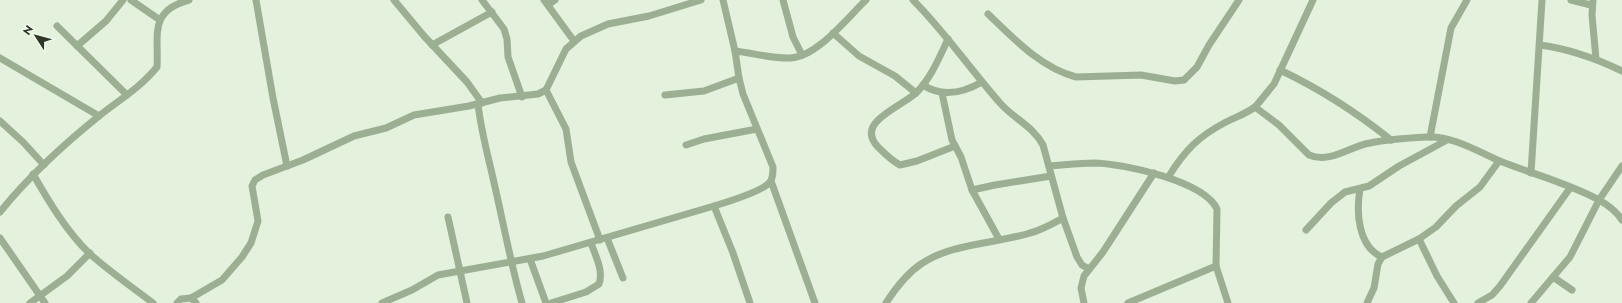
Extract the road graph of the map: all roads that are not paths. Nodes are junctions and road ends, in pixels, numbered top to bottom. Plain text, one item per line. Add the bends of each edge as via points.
1 (123, 0) edge
2 (131, 0) edge
3 (189, 0) edge
4 (256, 0) edge
5 (394, 0) edge
6 (482, 0) edge
7 (555, 0) edge
8 (701, 0) edge
9 (723, 0) edge
10 (783, 0) edge
11 (866, 0) edge
12 (913, 0) edge
13 (1239, 0) edge
14 (1313, 0) edge
15 (1467, 0) edge
16 (1542, 0) edge
17 (1570, 0) edge
18 (1592, 2) edge
19 (546, 3) edge
20 (492, 12) junction
21 (988, 14) dead end
22 (160, 20) junction
23 (57, 26) dead end
24 (833, 33) junction
25 (948, 39) junction
26 (574, 41) junction
27 (432, 44) junction
28 (1540, 44) junction
29 (77, 46) junction
30 (735, 51) junction
31 (802, 55) junction
32 (0, 58) edge
33 (1596, 59) junction
34 (1280, 70) junction
35 (1622, 71) edge
36 (739, 78) junction
37 (982, 82) junction
38 (923, 85) junction
39 (546, 90) junction
40 (916, 93) junction
41 (942, 93) junction
42 (127, 95) junction
43 (665, 95) dead end
44 (522, 97) junction
45 (480, 103) junction
46 (1255, 107) junction
47 (99, 116) junction
48 (0, 121) edge
49 (758, 129) junction
50 (1430, 137) junction
51 (1391, 140) junction
52 (1447, 140) junction
53 (686, 145) dead end
54 (955, 146) junction
55 (1499, 160) junction
56 (44, 165) junction
57 (287, 166) junction
58 (1049, 166) junction
59 (1622, 166) edge
60 (1154, 173) junction
61 (1531, 173) junction
62 (33, 174) junction
63 (1051, 176) junction
64 (1169, 176) junction
65 (771, 181) junction
66 (1570, 188) junction
67 (972, 190) junction
68 (1360, 190) junction
69 (1599, 200) junction
70 (714, 206) junction
71 (0, 212) edge
72 (448, 217) dead end
73 (1063, 218) junction
74 (1622, 220) edge
75 (1306, 230) dead end
76 (0, 238) edge
77 (604, 239) junction
78 (999, 239) junction
79 (1419, 239) junction
80 (591, 243) junction
81 (90, 253) junction
82 (1382, 257) junction
83 (530, 260) junction
84 (511, 263) junction
85 (1216, 266) junction
86 (1089, 269) junction
87 (460, 270) junction
88 (1553, 277) junction
89 (623, 278) dead end
90 (1572, 290) dead end
91 (40, 296) junction
92 (194, 301) edge
93 (30, 303) edge
94 (45, 303) edge
95 (153, 303) edge
96 (177, 303) edge
97 (382, 303) edge
98 (466, 303) edge
99 (522, 303) edge
100 (546, 303) edge
101 (551, 303) edge
102 (750, 303) edge
103 (815, 303) edge
104 (886, 303) edge
105 (1084, 303) edge
106 (1128, 303) edge
107 (1228, 303) edge
108 (1367, 303) edge
109 (1454, 303) edge
110 (1478, 303) edge
111 (1531, 303) edge

1 - 29 street via 106,21
2 - 22 street
3 - 22 street via 166,13
4 - 57 street
5 - 27 street
6 - 20 street
7 - 19 street
8 - 26 street via 649,16 608,24
9 - 30 street
10 - 31 street via 793,37
11 - 24 street
12 - 25 street
13 - 21 street via 1197,67 1184,80 1175,81 1141,75 1068,75 1044,63
14 - 34 street
15 - 50 street via 1451,28
16 - 28 street
17 - 18 street
18 - 33 street
19 - 26 street
20 - 27 street
20 - 44 street via 504,30 508,57
22 - 42 street via 156,36 157,67 147,80
23 - 29 street
24 - 31 street
24 - 40 street via 856,53 895,76
25 - 37 street
25 - 38 street
26 - 39 street via 560,60
27 - 45 street via 467,82
28 - 33 street via 1571,50
28 - 61 street
29 - 42 street
30 - 31 street via 784,58
30 - 36 street
32 - 47 street
33 - 35 street
34 - 46 street via 1274,84
34 - 51 street via 1304,81 1345,106
36 - 43 street via 704,91
36 - 49 street
37 - 41 street via 960,92
37 - 58 street via 1001,104 1037,134
38 - 40 street
38 - 41 street
39 - 44 street
39 - 77 street via 566,129 571,162
40 - 54 street via 876,122 870,132 875,144 900,165
41 - 54 street via 950,135
42 - 47 street
44 - 45 street via 500,98
45 - 57 street via 414,115 386,128 354,136
45 - 84 street via 481,128
46 - 51 street via 1279,125 1309,156 1316,158 1327,157 1368,143
46 - 64 street via 1202,138 1181,156
47 - 56 street
48 - 56 street
49 - 53 street via 704,138
49 - 65 street via 773,167
50 - 51 street
50 - 52 street
52 - 55 street
52 - 68 street
54 - 67 street
55 - 61 street
55 - 79 street via 1480,187
56 - 62 street
57 - 92 street via 255,180 252,186 258,221 251,243 222,280
58 - 60 street via 1095,163
58 - 63 street
59 - 69 street
60 - 64 street
60 - 86 street via 1103,252
61 - 66 street
62 - 71 street
62 - 81 street via 66,225
63 - 67 street
63 - 73 street
64 - 85 street via 1203,195 1215,205 1218,215
65 - 70 street via 763,188
65 - 103 street
66 - 69 street
66 - 110 street via 1500,286 1492,295
67 - 78 street
68 - 75 street via 1345,192
68 - 82 street via 1357,204 1361,231 1372,252
69 - 74 street via 1614,210
69 - 88 street via 1582,237 1570,257
70 - 77 street
70 - 102 street
72 - 87 street
73 - 78 street via 1030,233
73 - 86 street via 1077,257 1082,265
76 - 91 street
77 - 80 street
77 - 89 street
78 - 104 street via 949,252 921,264 904,279
79 - 82 street
79 - 109 street
80 - 83 street
80 - 101 street via 600,272 599,284 593,289
81 - 91 street via 67,276
81 - 95 street
82 - 108 street via 1378,264 1374,288
83 - 84 street
83 - 100 street
84 - 87 street
84 - 99 street
85 - 106 street
85 - 107 street
86 - 105 street via 1082,283
87 - 97 street via 438,275
87 - 98 street
88 - 90 street
88 - 111 street
91 - 93 street
91 - 94 street
92 - 96 street via 181,299

